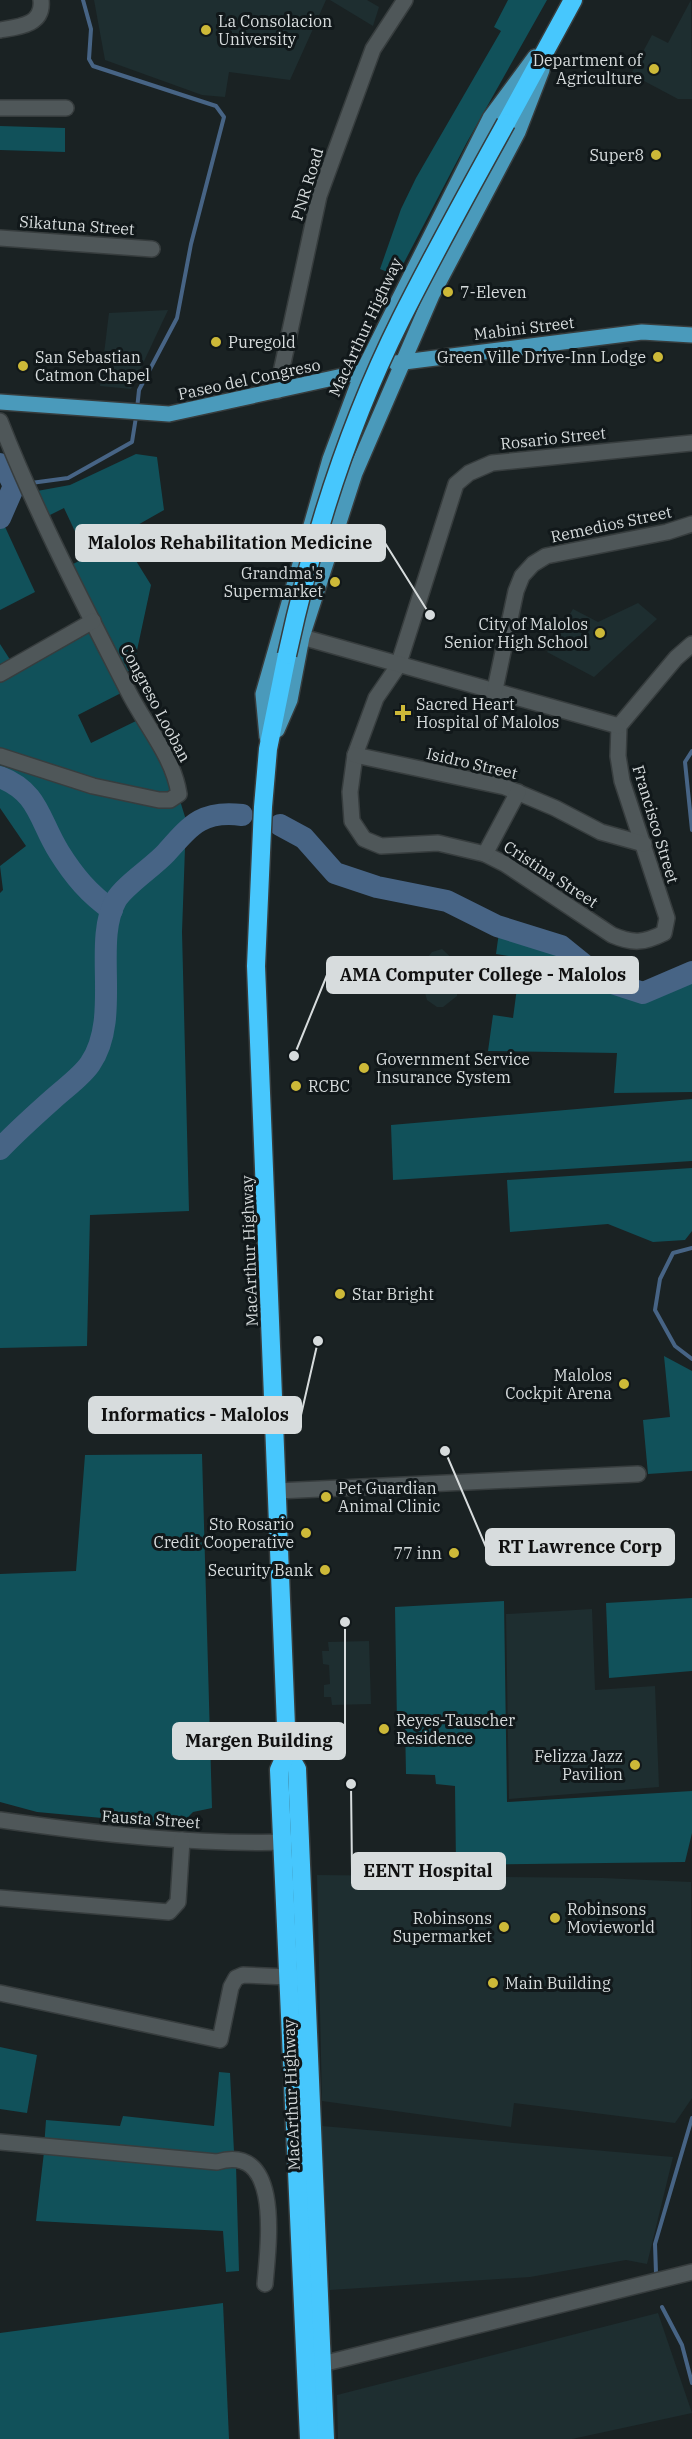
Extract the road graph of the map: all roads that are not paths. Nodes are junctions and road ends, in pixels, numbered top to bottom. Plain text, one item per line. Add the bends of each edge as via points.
1 (41, 0) edge
2 (405, 0) edge
3 (573, 0) edge
4 (561, 21) junction
5 (0, 30) edge
6 (0, 108) edge
7 (66, 108) dead end
8 (0, 238) edge
9 (152, 249) dead end
10 (692, 335) edge
11 (402, 361) junction
12 (362, 373) junction
13 (277, 391) junction
14 (0, 402) edge
15 (0, 421) edge
16 (692, 443) edge
17 (692, 524) edge
18 (93, 621) junction
19 (302, 637) junction
20 (692, 644) edge
21 (398, 666) junction
22 (0, 674) edge
23 (494, 694) junction
24 (619, 726) junction
25 (268, 749) junction
26 (355, 755) junction
27 (0, 756) edge
28 (518, 792) junction
29 (352, 821) joint
30 (644, 844) junction
31 (485, 854) junction
32 (664, 933) joint
33 (638, 1474) dead end
34 (278, 1491) junction
35 (287, 1752) junction
36 (0, 1820) edge
37 (182, 1840) junction
38 (282, 1842) junction
39 (301, 1842) junction
40 (0, 1899) edge
41 (288, 1977) junction
42 (0, 1993) edge
43 (291, 2052) junction
44 (309, 2055) junction
45 (0, 2142) edge
46 (692, 2272) edge
47 (265, 2284) dead end
48 (322, 2364) junction
49 (309, 2439) edge
50 (325, 2439) edge

1 - 5 street via 39,16 32,23
2 - 13 street, PNR Road via 373,49 319,196
3 - 4 highway, MacArthur Highway
4 - 11 main road, MacArthur Highway via 518,132 432,295
4 - 12 main road, MacArthur Highway via 490,118
4 - 25 highway, MacArthur Highway, bridge via 400,321 368,392 337,472 299,601
6 - 7 street
8 - 9 street, Sikatuna Street
10 - 11 main road, Mabini Street via 642,332
11 - 12 main road, Mabini Street
11 - 19 main road, MacArthur Highway via 355,473
12 - 13 main road, Paseo del Congreso
12 - 25 main road, MacArthur Highway via 330,459 263,694
13 - 14 main road, Paseo del Congreso via 186,411 145,413
15 - 18 street, Congreso Looban via 22,477
16 - 21 street, Rosario Street via 520,459 492,463 469,473 456,484
17 - 23 street, Remedios Street via 562,550 532,564 516,591
18 - 22 street
18 - 27 street, Congreso Looban via 177,779 179,794 170,800 159,800 93,786
19 - 21 street
19 - 25 main road, MacArthur Highway via 290,700
20 - 24 street
21 - 23 street
21 - 26 street, Rosario Street via 376,698
23 - 24 street
24 - 30 street, Francisco Street via 622,781
25 - 34 highway, MacArthur Highway via 256,966
26 - 28 street, Isidro Street
26 - 29 street, Rosario Street via 350,792
28 - 30 street, Isidro Street via 601,832
28 - 31 street
29 - 31 street, Cristina Street via 364,839 381,846 438,843
30 - 32 street, Francisco Street via 667,918
31 - 32 street, Cristina Street via 612,935 638,943
33 - 34 street
34 - 35 highway, MacArthur Highway
35 - 38 highway, MacArthur Highway via 279,1770
35 - 39 highway, MacArthur Highway via 297,1769
36 - 37 street, Fausta Street
37 - 38 street, Fausta Street
37 - 40 street via 178,1902 169,1912
38 - 39 street, Fausta Street
38 - 41 highway, MacArthur Highway
39 - 44 highway, MacArthur Highway
41 - 42 street via 236,1978 220,2040
41 - 43 highway, MacArthur Highway
43 - 44 highway
43 - 49 highway, MacArthur Highway
44 - 48 highway, MacArthur Highway
45 - 47 street via 218,2162 244,2160 253,2165 261,2179 271,2224
46 - 48 street
48 - 50 highway, MacArthur Highway

